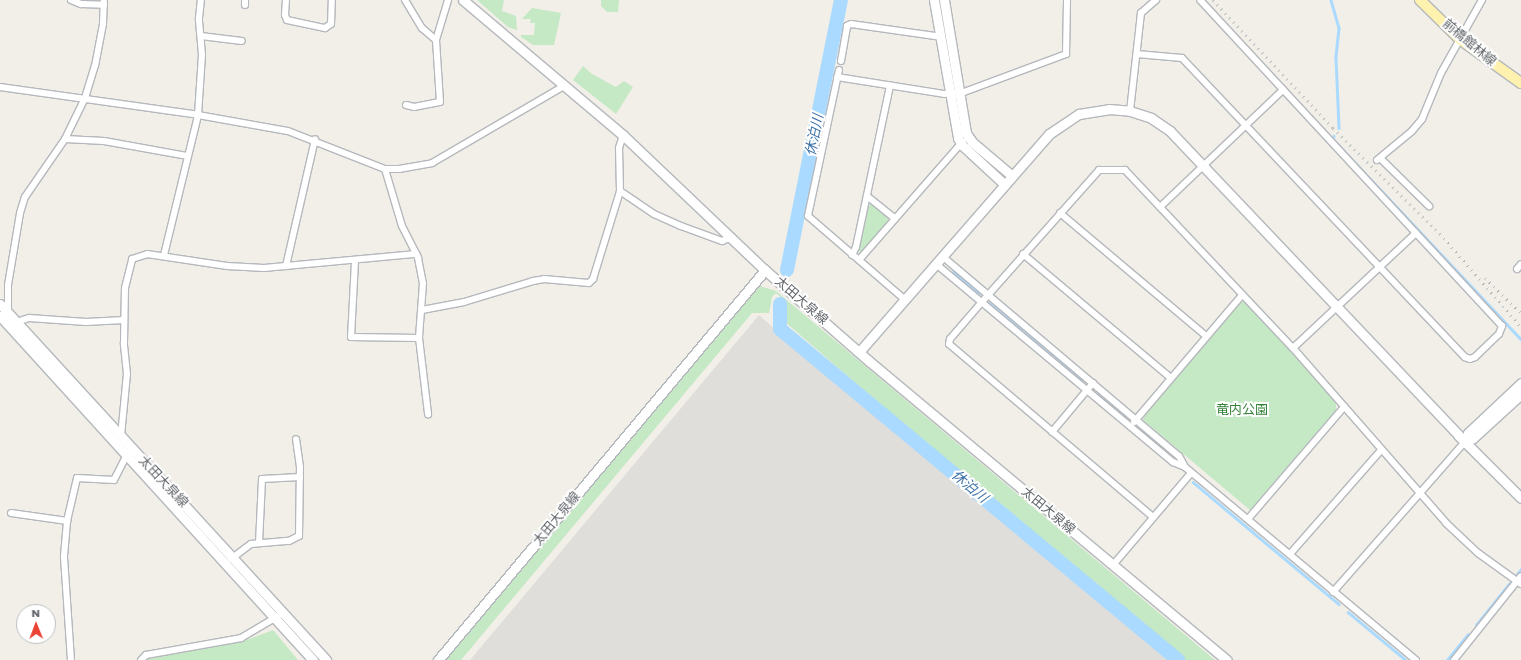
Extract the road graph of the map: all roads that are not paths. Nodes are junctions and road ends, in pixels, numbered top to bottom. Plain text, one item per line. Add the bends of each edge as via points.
1 (71, 0) edge
2 (200, 0) edge
3 (286, 0) edge
4 (332, 0) edge
5 (405, 0) edge
6 (448, 0) edge
7 (463, 0) edge
8 (934, 0) edge
9 (944, 0) edge
10 (1067, 0) edge
11 (1156, 0) edge
12 (1200, 0) edge
13 (1420, 0) edge
14 (1482, 0) edge
15 (104, 2) edge
16 (201, 36) junction
17 (945, 37) junction
18 (436, 40) junction
19 (1461, 40) junction
20 (242, 41) dead end
21 (1137, 54) junction
22 (841, 61) dead end
23 (839, 70) dead end
24 (837, 77) junction
25 (1521, 83) edge
26 (564, 86) junction
27 (890, 86) junction
28 (0, 87) edge
29 (1283, 90) junction
30 (955, 94) junction
31 (85, 98) junction
32 (406, 105) dead end
33 (1130, 111) junction
34 (198, 115) junction
35 (1247, 124) junction
36 (623, 135) junction
37 (968, 137) junction
38 (65, 139) junction
39 (315, 139) junction
40 (960, 144) junction
41 (187, 156) junction
42 (1204, 165) junction
43 (385, 169) junction
44 (1011, 175) junction
45 (1004, 184) junction
46 (620, 191) junction
47 (867, 196) junction
48 (1429, 206) dead end
49 (1160, 207) junction
50 (1060, 213) junction
51 (895, 219) junction
52 (1416, 233) junction
53 (732, 237) junction
54 (416, 254) junction
55 (1023, 254) junction
56 (164, 255) junction
57 (852, 255) junction
58 (942, 256) junction
59 (859, 260) junction
60 (355, 261) junction
61 (936, 264) junction
62 (286, 266) junction
63 (1380, 266) junction
64 (765, 270) junction
65 (1242, 295) junction
66 (987, 296) junction
67 (904, 299) junction
68 (981, 302) junction
69 (0, 304) edge
70 (1337, 307) junction
71 (422, 310) junction
72 (3, 317) edge
73 (124, 320) junction
74 (16, 322) junction
75 (1206, 336) junction
76 (419, 338) junction
77 (1293, 348) junction
78 (859, 352) junction
79 (1171, 378) junction
80 (1521, 383) edge
81 (1093, 384) junction
82 (1087, 390) junction
83 (1521, 394) edge
84 (1344, 407) junction
85 (428, 414) dead end
86 (1136, 419) junction
87 (1130, 426) junction
88 (1052, 432) junction
89 (121, 436) junction
90 (296, 440) dead end
91 (1465, 442) junction
92 (129, 444) junction
93 (1381, 450) junction
94 (128, 456) junction
95 (1185, 468) junction
96 (1191, 473) junction
97 (300, 477) junction
98 (1419, 494) junction
99 (1521, 498) edge
100 (11, 513) dead end
101 (1153, 517) junction
102 (1248, 519) junction
103 (67, 521) junction
104 (260, 543) junction
105 (1290, 554) junction
106 (230, 560) junction
107 (1113, 565) junction
108 (1521, 576) edge
109 (1519, 583) edge
110 (1333, 592) junction
111 (279, 615) junction
112 (71, 660) edge
113 (141, 660) edge
114 (313, 660) edge
115 (326, 660) edge
116 (438, 660) edge
117 (1226, 660) edge
118 (1416, 660) edge
119 (1454, 660) edge

1 - 15 street via 81,4
2 - 16 street via 198,18
3 - 4 street via 287,20 325,28 331,24
5 - 18 street via 422,28
6 - 18 street
7 - 26 main road
8 - 17 main road
9 - 17 main road
10 - 30 street via 1066,54
11 - 21 street via 1142,13
12 - 29 street
13 - 19 main road, 前橋館林線
14 - 19 street
15 - 31 street via 95,66
16 - 20 street
16 - 34 street
17 - 22 street via 851,24 847,26
17 - 30 main road
18 - 32 street via 440,102
19 - 25 main road, 前橋館林線
19 - 48 street via 1441,73 1422,119 1412,131 1378,159
21 - 33 street
21 - 35 street via 1182,58
23 - 24 street
24 - 27 street
24 - 57 street via 808,216
26 - 36 main road
26 - 43 street via 432,163 412,168
27 - 30 street
27 - 47 street
28 - 31 street
29 - 35 street
29 - 52 street
30 - 37 main road
30 - 40 main road
31 - 34 street
31 - 38 street
33 - 42 main road via 1162,125
33 - 44 main road via 1094,110 1067,120 1049,134
34 - 39 street via 288,131
34 - 41 street
35 - 42 street
35 - 63 street
36 - 46 street via 619,148
36 - 53 main road
37 - 40 street
37 - 44 main road
38 - 41 street via 104,141
38 - 72 street via 25,197 20,213
39 - 43 street
39 - 62 street
40 - 45 main road
40 - 51 street
41 - 56 street
42 - 49 street
42 - 70 main road
43 - 54 street via 402,226
44 - 45 main road
45 - 58 main road
46 - 53 street via 654,214 681,226 722,242
46 - 71 street via 593,279 589,283 544,279 464,302
47 - 51 street
47 - 57 street
49 - 50 street via 1125,170 1099,170
49 - 65 street
50 - 55 street
50 - 75 street
51 - 59 street
52 - 63 street
52 - 63 street via 1502,326 1502,330 1475,357 1465,357
53 - 64 main road
54 - 60 street
54 - 71 street via 423,283
55 - 66 street
55 - 79 street
56 - 62 street via 227,266
56 - 73 street via 147,254 132,259 125,288
57 - 59 street
58 - 61 main road
58 - 66 street
59 - 67 street
60 - 62 street
60 - 76 street via 351,337
61 - 67 main road
61 - 68 street
63 - 70 street
64 - 78 main road, 太田大泉線
64 - 116 main road, 太田大泉線
65 - 75 street
65 - 77 street
66 - 68 street
66 - 81 street
67 - 78 main road
68 - 82 street
68 - 88 street via 950,339 949,344
69 - 72 main road, 太田大泉線
70 - 77 street
70 - 91 main road
71 - 76 street
72 - 74 main road, 太田大泉線
72 - 94 main road, 太田大泉線
73 - 74 street via 86,322 29,318
73 - 89 street via 127,374
74 - 89 main road, 太田大泉線
75 - 79 street
76 - 85 street
77 - 84 street
78 - 107 main road, 太田大泉線
79 - 86 street
80 - 91 main road via 1468,433
81 - 82 street
81 - 86 street
82 - 87 street
82 - 88 street
83 - 91 main road via 1473,438
84 - 93 street
84 - 102 street
86 - 87 street
86 - 95 street via 1178,456
87 - 95 street via 1173,462
88 - 101 street
89 - 92 main road, 太田大泉線
90 - 97 street
91 - 98 street
91 - 99 main road
92 - 94 street
92 - 106 main road, 太田大泉線
93 - 98 street
93 - 105 street
94 - 103 street via 114,480 77,478
94 - 106 main road, 太田大泉線
95 - 96 street
96 - 101 street
96 - 102 street
97 - 104 street via 299,536 289,541
97 - 104 street via 262,479
98 - 109 street via 1478,553
98 - 110 street
100 - 103 street
101 - 107 street
102 - 105 street
103 - 112 street via 64,556
104 - 106 street via 246,546
105 - 110 street
106 - 111 main road, 太田大泉線
107 - 117 main road, 太田大泉線
108 - 109 street
109 - 119 street
110 - 118 street
111 - 113 street via 241,638 146,655
111 - 114 main road, 太田大泉線
111 - 115 main road, 太田大泉線

